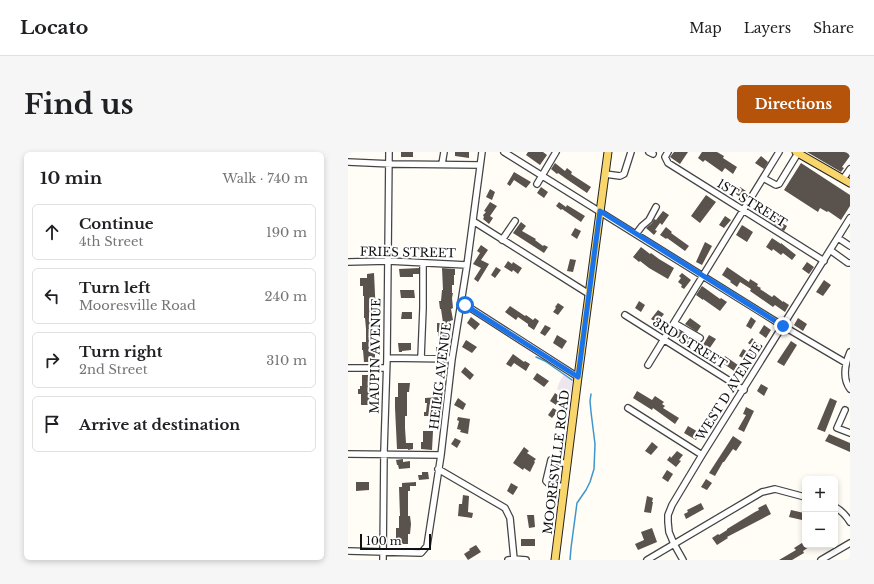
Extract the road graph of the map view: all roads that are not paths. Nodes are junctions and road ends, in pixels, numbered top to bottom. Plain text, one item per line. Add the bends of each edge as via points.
1 (389, 152) edge
2 (444, 152) edge
3 (482, 152) edge
4 (504, 152) edge
5 (556, 152) edge
6 (608, 152) edge
7 (632, 152) edge
8 (668, 152) edge
9 (779, 152) edge
10 (797, 152) edge
11 (348, 162) edge
12 (389, 164) junction
13 (442, 164) junction
14 (480, 165) junction
15 (850, 169) edge
16 (605, 174) junction
17 (542, 176) junction
18 (763, 178) junction
19 (847, 181) edge
20 (536, 184) dead end
21 (656, 207) dead end
22 (600, 211) junction
23 (743, 211) junction
24 (850, 218) edge
25 (473, 221) junction
26 (515, 221) dead end
27 (636, 234) junction
28 (838, 238) junction
29 (502, 240) junction
30 (850, 246) edge
31 (830, 250) junction
32 (388, 261) junction
33 (824, 261) junction
34 (348, 262) edge
35 (423, 263) junction
36 (850, 263) edge
37 (467, 265) junction
38 (703, 275) junction
39 (589, 294) junction
40 (461, 302) junction
41 (625, 314) dead end
42 (674, 323) junction
43 (783, 326) junction
44 (700, 338) dead end
45 (664, 339) junction
46 (850, 352) edge
47 (387, 358) junction
48 (421, 358) junction
49 (452, 359) junction
50 (846, 362) junction
51 (648, 365) dead end
52 (348, 368) edge
53 (386, 368) junction
54 (578, 377) junction
55 (850, 389) edge
56 (744, 390) junction
57 (628, 408) dead end
58 (846, 410) dead end
59 (850, 433) edge
60 (348, 454) edge
61 (384, 454) junction
62 (702, 455) junction
63 (441, 456) junction
64 (567, 464) junction
65 (438, 469) junction
66 (564, 487) junction
67 (802, 496) edge
68 (838, 509) edge
69 (850, 522) edge
70 (850, 543) edge
71 (674, 544) junction
72 (348, 551) edge
73 (383, 552) junction
74 (511, 559) edge
75 (383, 560) edge
76 (526, 560) edge
77 (555, 560) edge
78 (648, 560) edge
79 (683, 560) edge
80 (821, 560) edge

1 - 12 street, MAUPIN AVENUE
2 - 13 street
3 - 14 street, HEILIG AVENUE
4 - 17 street
5 - 17 street
6 - 16 main road, MOORESVILLE ROAD
7 - 16 street via 624,174
8 - 23 street, 1ST STREET via 665,157 668,163
9 - 18 street
10 - 18 street via 779,184
10 - 19 main road
11 - 12 street
12 - 13 street
12 - 32 street, MAUPIN AVENUE
13 - 14 street
14 - 25 street, HEILIG AVENUE
15 - 19 street
16 - 22 main road, MOORESVILLE ROAD
17 - 20 street
17 - 22 street
18 - 23 street
21 - 27 street via 649,220
22 - 27 street
22 - 39 main road, MOORESVILLE ROAD
23 - 33 street, 1ST STREET
23 - 38 street
24 - 28 street, WEST D AVENUE
25 - 29 street
25 - 37 street, HEILIG AVENUE
26 - 29 street
27 - 38 street
28 - 30 street
28 - 31 street, WEST D AVENUE
29 - 39 street
31 - 33 street, WEST D AVENUE
31 - 36 street
32 - 34 street, FRIES STREET
32 - 35 street, FRIES STREET
32 - 47 street, MAUPIN AVENUE
33 - 43 street, WEST D AVENUE
35 - 37 street, FRIES STREET
35 - 48 street
37 - 40 street, HEILIG AVENUE
38 - 42 street
38 - 43 street
39 - 54 main road, MOORESVILLE ROAD
40 - 49 street, HEILIG AVENUE
40 - 54 street
41 - 45 street, 3RD STREET
42 - 44 street
42 - 45 street
43 - 50 street
43 - 56 street, WEST D AVENUE
45 - 51 street
45 - 56 street, 3RD STREET
46 - 50 street
47 - 48 street
47 - 53 street, MAUPIN AVENUE
48 - 49 street
49 - 63 street, HEILIG AVENUE
50 - 55 street via 845,378
52 - 53 street
53 - 61 street, MAUPIN AVENUE
54 - 64 main road, MOORESVILLE ROAD
56 - 62 street, WEST D AVENUE
57 - 62 street
58 - 59 street via 837,428
60 - 61 street
61 - 63 street
61 - 73 street, MAUPIN AVENUE
62 - 71 street, WEST D AVENUE via 668,514 669,532
63 - 65 street, HEILIG AVENUE
64 - 66 main road, MOORESVILLE ROAD
64 - 66 street via 551,460 546,482
65 - 73 street, HEILIG AVENUE via 427,546 421,553
65 - 74 street via 505,508 510,518
66 - 77 main road, MOORESVILLE ROAD
67 - 71 street via 776,489 762,492
68 - 69 street
70 - 80 street
71 - 78 street
71 - 79 street, WEST D AVENUE
72 - 73 street
73 - 75 street, MAUPIN AVENUE
74 - 76 street

